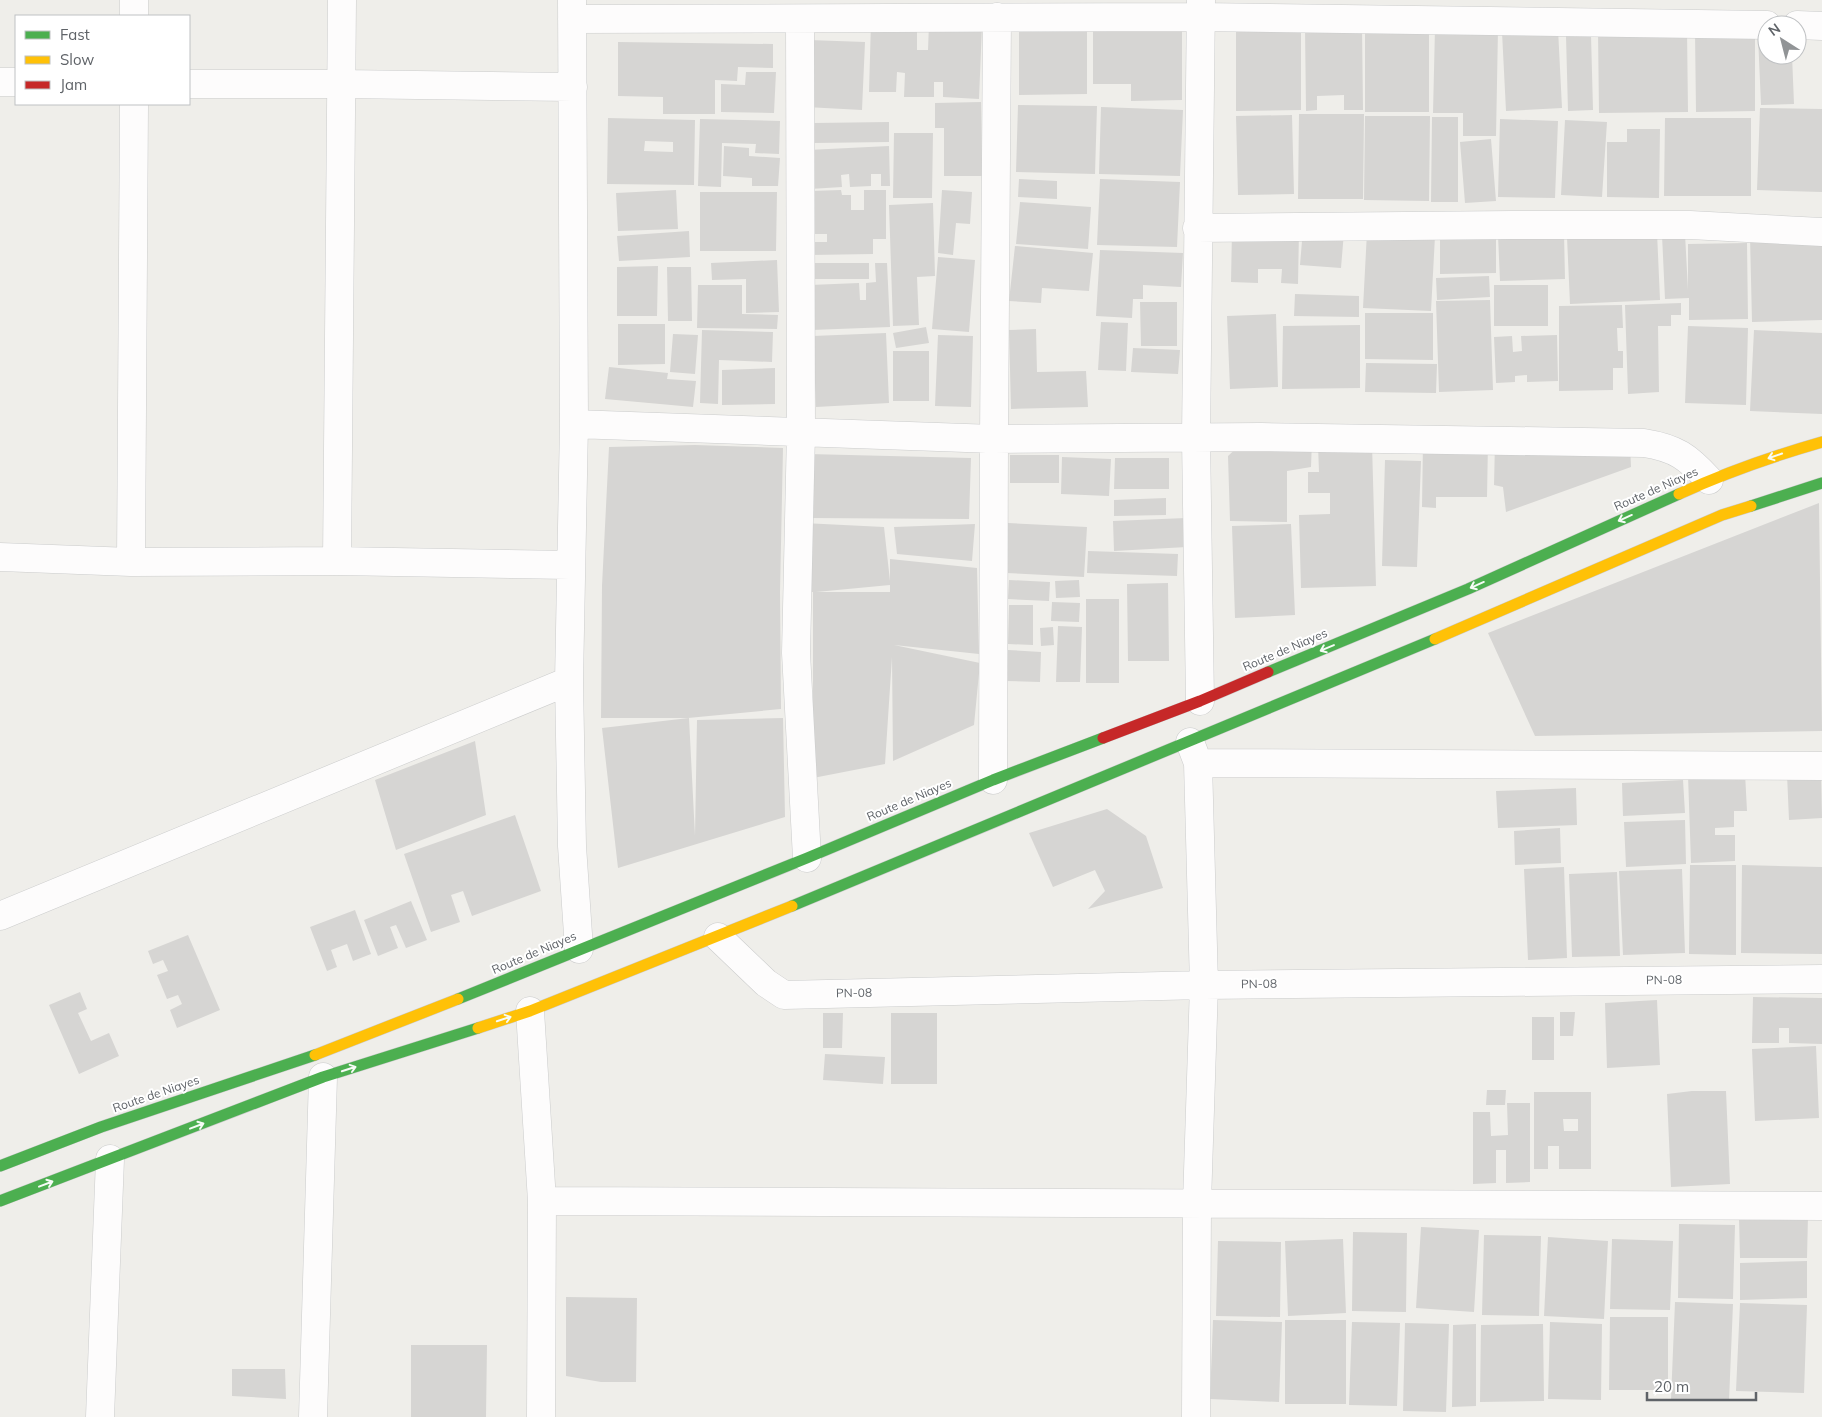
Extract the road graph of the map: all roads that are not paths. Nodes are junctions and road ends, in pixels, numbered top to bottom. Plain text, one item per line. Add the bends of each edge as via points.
1 (134, 0) edge
2 (342, 0) edge
3 (1201, 8) edge
4 (572, 10) edge
5 (134, 15) edge
6 (998, 18) junction
7 (800, 19) junction
8 (1757, 25) edge
9 (1807, 26) edge
10 (1822, 26) edge
11 (0, 82) edge
12 (15, 82) edge
13 (190, 84) edge
14 (342, 84) junction
15 (573, 87) junction
16 (134, 105) edge
17 (1197, 228) junction
18 (1822, 232) edge
19 (574, 424) junction
20 (801, 432) junction
21 (994, 438) junction
22 (1196, 438) junction
23 (1822, 442) edge
24 (1709, 480) junction
25 (1822, 483) edge
26 (0, 557) edge
27 (337, 561) junction
28 (131, 562) junction
29 (570, 565) junction
30 (569, 681) junction
31 (1200, 701) junction
32 (1194, 753) junction
33 (1822, 766) edge
34 (993, 780) junction
35 (806, 858) junction
36 (0, 916) edge
37 (718, 937) junction
38 (579, 949) junction
39 (1822, 979) edge
40 (1204, 985) junction
41 (530, 1011) junction
42 (323, 1077) junction
43 (110, 1159) junction
44 (0, 1166) edge
45 (0, 1201) edge
46 (542, 1201) junction
47 (1196, 1203) junction
48 (1822, 1206) edge
49 (100, 1417) edge
50 (313, 1417) edge
51 (541, 1417) edge
52 (1196, 1417) edge

1 - 5 street
2 - 14 street
3 - 6 street
3 - 8 street
3 - 17 street
4 - 7 street
4 - 15 street
6 - 7 street
6 - 21 street
7 - 20 street
9 - 10 street
11 - 12 street
13 - 14 street
14 - 15 street
14 - 27 street
15 - 19 street
16 - 28 street
17 - 18 street via 1651,225
17 - 22 street
19 - 20 street
19 - 29 street
20 - 21 street
20 - 35 street via 796,653
21 - 22 street
21 - 34 street
22 - 24 street via 1644,443 1661,446 1691,460
22 - 31 street
23 -> 24 main road, Route de Niayes
24 -> 31 main road, Route de Niayes via 1468,589
25 - 32 main road via 1722,515 1458,630
26 - 28 street
27 - 28 street
27 - 29 street
29 - 30 street
30 - 36 street
30 - 38 street via 572,846
31 - 34 main road, Route de Niayes
32 - 33 street
32 - 37 main road
32 - 40 street
34 - 35 main road, Route de Niayes
35 - 38 main road, Route de Niayes
37 - 40 street, PN-08 via 766,983 784,995
37 - 41 main road
38 - 44 main road, Route de Niayes via 329,1050 101,1127
39 - 40 street, PN-08
40 - 47 street
42 -> 41 main road
41 - 46 street
43 -> 42 main road
42 - 50 street
45 -> 43 main road
43 - 49 street
46 - 47 street
46 - 51 street
47 - 48 street
47 - 52 street

